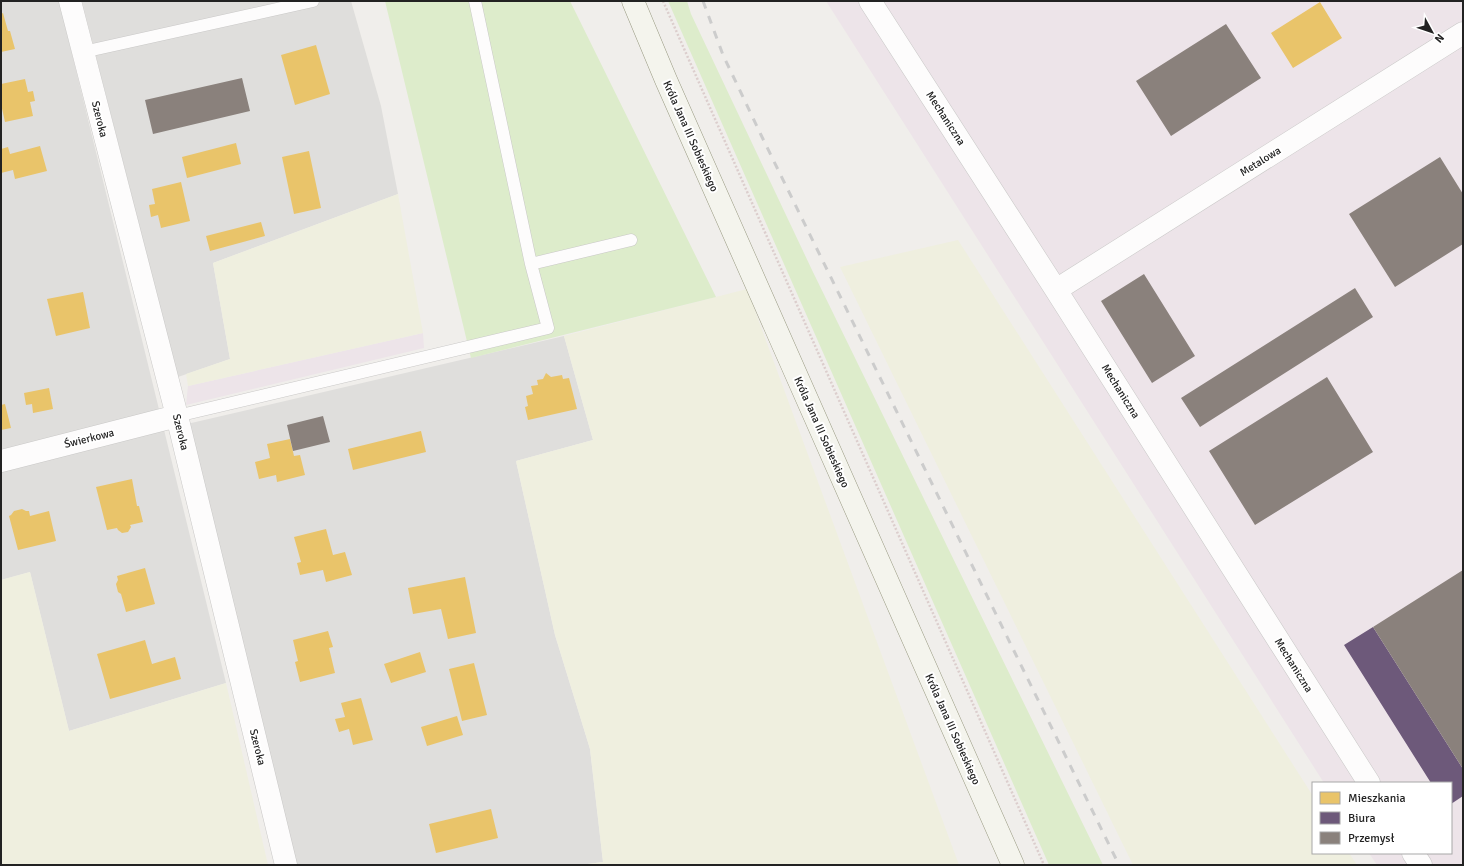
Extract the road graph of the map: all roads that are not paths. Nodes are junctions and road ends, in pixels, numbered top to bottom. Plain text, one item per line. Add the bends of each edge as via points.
1 (70, 1) edge
2 (313, 1) edge
3 (475, 1) edge
4 (633, 1) edge
5 (870, 1) edge
6 (1463, 33) edge
7 (83, 52) junction
8 (631, 240) dead end
9 (531, 264) junction
10 (1056, 290) junction
11 (177, 416) junction
12 (1, 460) edge
13 (1368, 782) edge
14 (1414, 854) edge
15 (1013, 864) edge
16 (286, 865) edge
17 (1421, 865) edge

1 - 7 street, Szeroka
2 - 7 lane
3 - 9 lane
4 - 15 main road, Króla Jana III Sobieskiego
5 - 10 street, Mechaniczna
6 - 10 street, Metalowa
7 - 11 street, Szeroka
8 - 9 lane
9 - 11 lane via 548,328
10 - 13 street, Mechaniczna
11 - 12 street, Świerkowa
11 - 16 street, Szeroka
14 - 17 street

